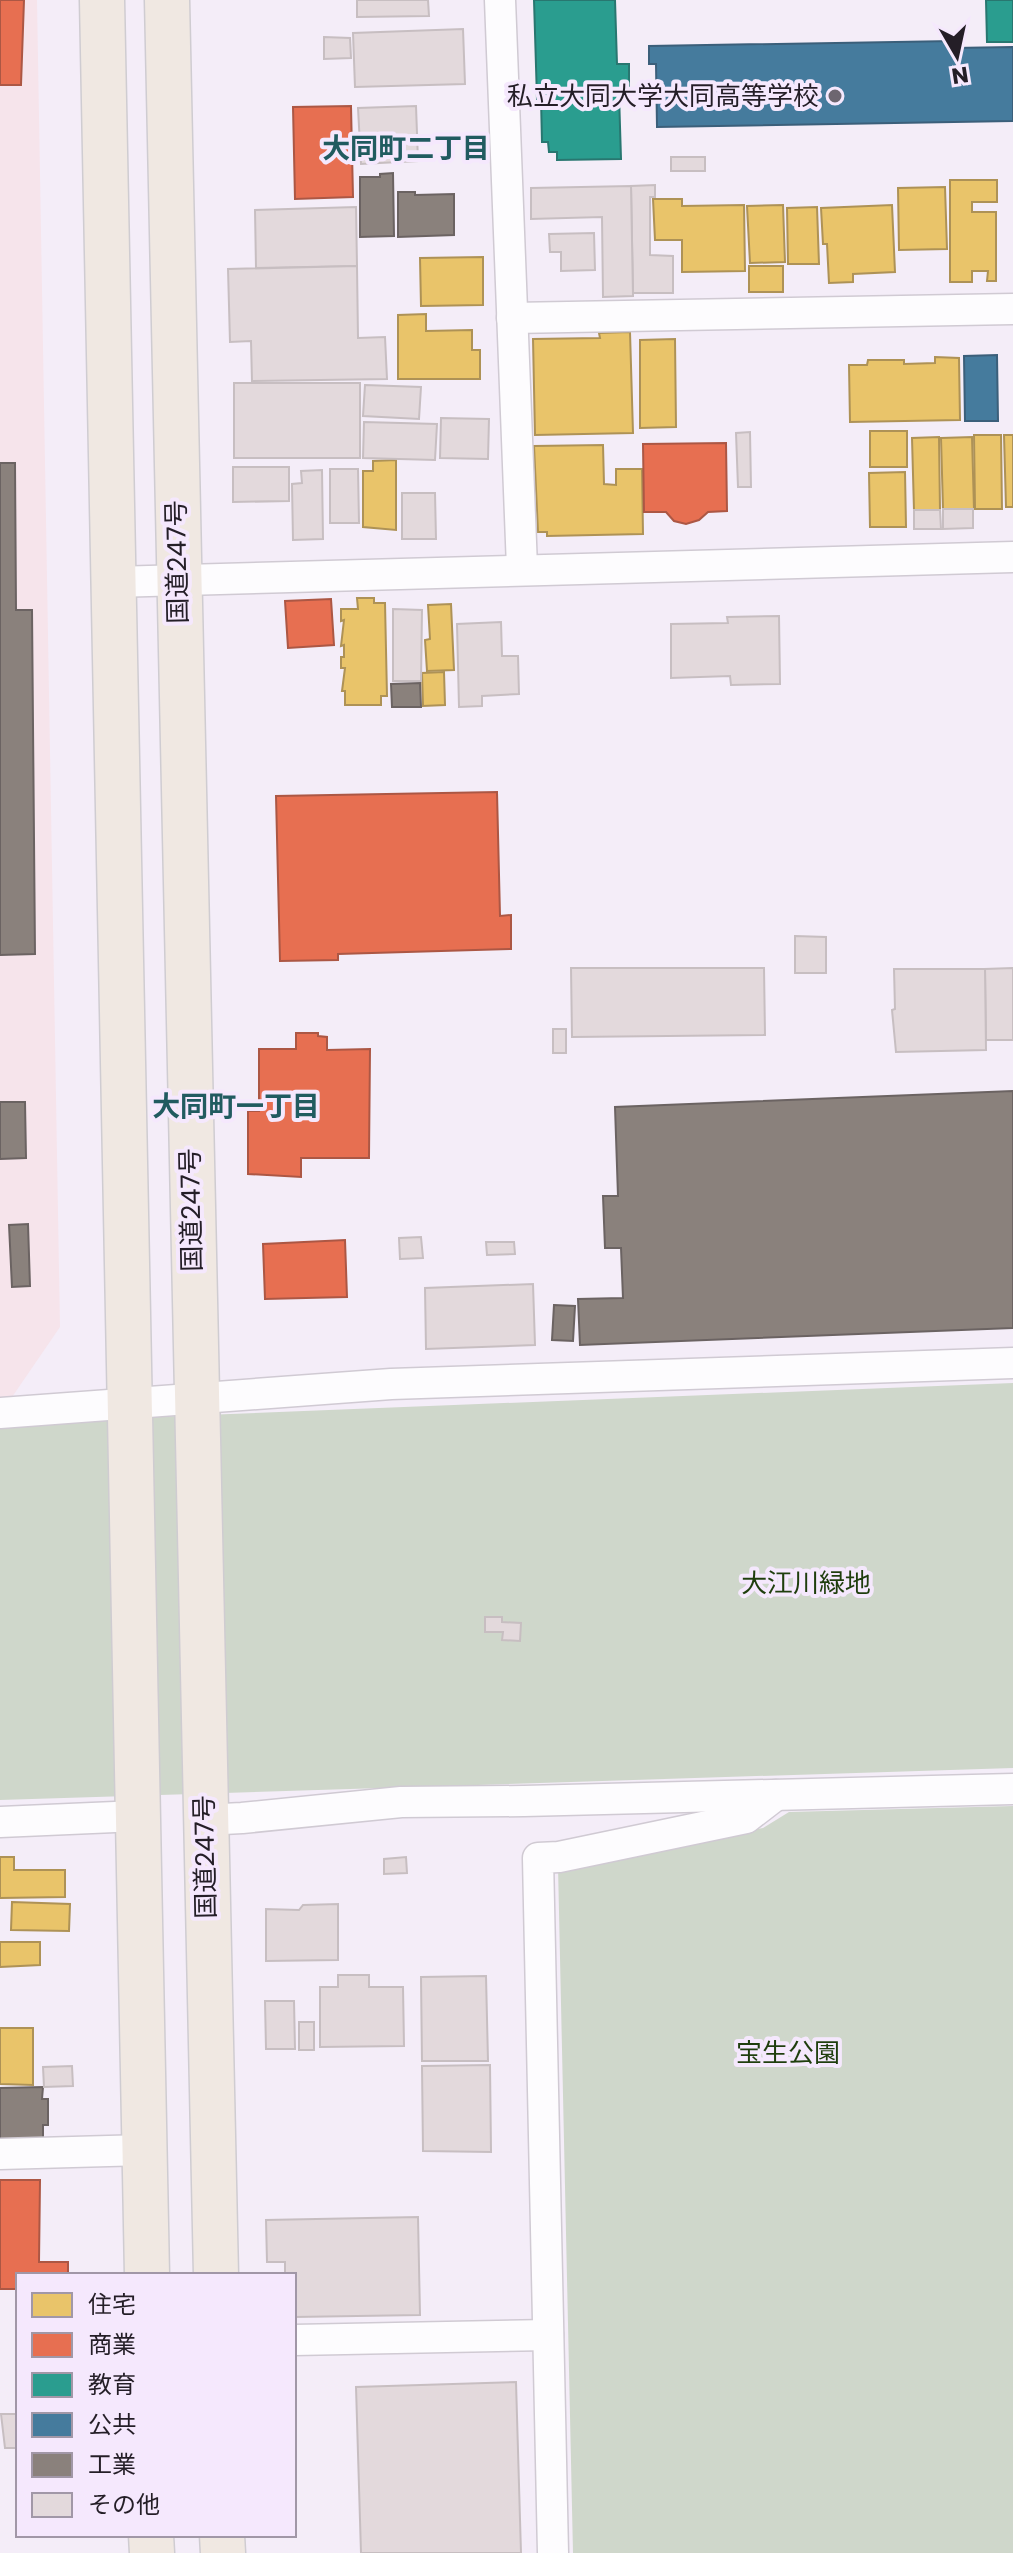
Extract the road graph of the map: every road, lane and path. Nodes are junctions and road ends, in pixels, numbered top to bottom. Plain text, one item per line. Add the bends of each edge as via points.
1 (102, 0) edge
2 (167, 0) edge
3 (500, 0) edge
4 (1013, 309) edge
5 (512, 318) junction
6 (1013, 557) edge
7 (522, 568) junction
8 (177, 578) junction
9 (113, 582) junction
10 (1013, 1363) edge
11 (195, 1399) junction
12 (130, 1404) junction
13 (0, 1413) edge
14 (1013, 1789) edge
15 (776, 1795) junction
16 (138, 1816) junction
17 (204, 1820) junction
18 (0, 1822) edge
19 (145, 2150) junction
20 (0, 2154) edge
21 (147, 2273) edge
22 (216, 2273) edge
23 (548, 2335) junction
24 (296, 2340) edge
25 (553, 2553) edge

1 - 9 highway
2 - 8 highway, 国道247号
3 - 5 street
4 - 5 street
5 - 7 street
6 - 7 street
7 - 8 street
8 - 9 street
8 - 11 highway, 国道247号
9 - 12 highway
10 - 11 street via 391,1384
11 - 12 street
11 - 17 highway, 国道247号
12 - 13 street
12 - 16 highway
14 - 15 street
15 - 17 street via 401,1802
15 - 23 street via 746,1818 538,1858
16 - 18 street
16 - 19 highway
17 - 22 highway, 国道247号
19 - 20 street
19 - 21 highway
23 - 24 street
23 - 25 street

